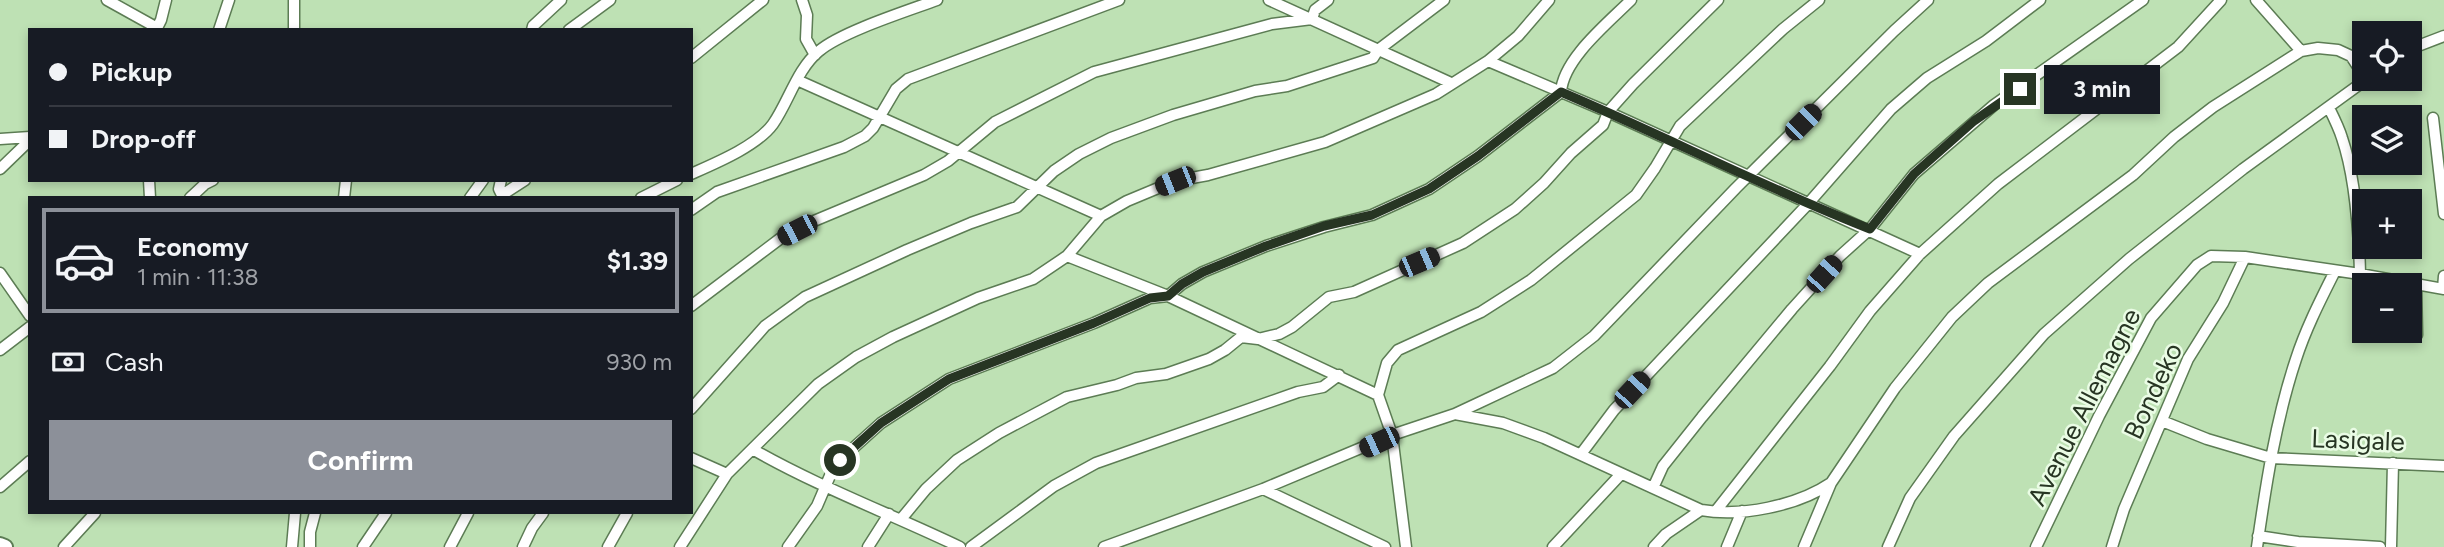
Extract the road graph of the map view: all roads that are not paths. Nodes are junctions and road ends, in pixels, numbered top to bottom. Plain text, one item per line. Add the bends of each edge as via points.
1 (107, 0) edge
2 (166, 0) edge
3 (229, 0) edge
4 (294, 0) edge
5 (561, 0) edge
6 (610, 0) edge
7 (763, 0) edge
8 (802, 0) edge
9 (937, 0) edge
10 (1119, 0) edge
11 (1269, 0) edge
12 (1328, 0) edge
13 (1444, 0) edge
14 (1549, 0) edge
15 (1630, 0) edge
16 (1718, 0) edge
17 (1819, 0) edge
18 (1928, 0) edge
19 (2040, 0) edge
20 (2143, 0) edge
21 (2221, 0) edge
22 (2256, 0) edge
23 (1312, 19) junction
24 (153, 26) edge
25 (220, 28) edge
26 (294, 28) edge
27 (532, 28) edge
28 (572, 28) edge
29 (2444, 36) edge
30 (2422, 44) edge
31 (1378, 50) junction
32 (2301, 51) junction
33 (815, 55) junction
34 (693, 56) edge
35 (2352, 57) edge
36 (1488, 61) junction
37 (797, 80) junction
38 (1451, 83) junction
39 (2352, 89) edge
40 (1561, 92) junction
41 (2329, 108) junction
42 (1608, 112) junction
43 (880, 117) junction
44 (2433, 118) dead end
45 (28, 138) edge
46 (0, 139) edge
47 (28, 140) edge
48 (1671, 140) junction
49 (958, 152) junction
50 (0, 169) edge
51 (693, 173) edge
52 (1749, 177) junction
53 (210, 182) edge
54 (501, 182) edge
55 (522, 182) edge
56 (673, 182) edge
57 (1038, 187) junction
58 (192, 196) edge
59 (645, 196) edge
60 (1807, 205) junction
61 (693, 209) edge
62 (2444, 214) edge
63 (1101, 215) junction
64 (1870, 229) junction
65 (1920, 254) junction
66 (1067, 256) junction
67 (2245, 257) junction
68 (2335, 271) junction
69 (0, 273) edge
70 (2352, 273) edge
71 (2360, 273) edge
72 (2444, 276) edge
73 (2422, 285) edge
74 (2444, 289) edge
75 (1168, 296) junction
76 (693, 304) edge
77 (28, 313) edge
78 (28, 329) edge
79 (1258, 339) junction
80 (0, 350) edge
81 (1339, 375) junction
82 (1378, 395) junction
83 (693, 407) edge
84 (1455, 414) junction
85 (2162, 421) junction
86 (1392, 435) junction
87 (754, 450) junction
88 (1581, 454) junction
89 (2271, 458) junction
90 (693, 459) edge
91 (28, 463) edge
92 (2393, 463) junction
93 (2444, 466) edge
94 (727, 474) junction
95 (1621, 474) junction
96 (1831, 483) junction
97 (826, 485) junction
98 (0, 487) edge
99 (1653, 488) junction
100 (1264, 489) junction
101 (1701, 510) junction
102 (1742, 511) junction
103 (1715, 512) junction
104 (889, 513) junction
105 (94, 514) edge
106 (295, 514) edge
107 (315, 514) edge
108 (385, 514) edge
109 (467, 514) edge
110 (542, 514) edge
111 (626, 514) edge
112 (902, 518) junction
113 (2258, 536) junction
114 (1109, 546) edge
115 (64, 547) edge
116 (292, 547) edge
117 (310, 547) edge
118 (363, 547) edge
119 (450, 547) edge
120 (523, 547) edge
121 (608, 547) edge
122 (680, 547) edge
123 (788, 547) edge
124 (868, 547) edge
125 (960, 547) edge
126 (971, 547) edge
127 (1385, 547) edge
128 (1406, 547) edge
129 (1553, 547) edge
130 (1654, 547) edge
131 (1727, 547) edge
132 (1804, 547) edge
133 (1888, 547) edge
134 (2036, 547) edge
135 (2112, 547) edge
136 (2257, 547) edge
137 (2380, 547) edge
138 (2391, 547) edge

1 - 24 street
2 - 24 street
3 - 25 street
4 - 26 street
5 - 27 street
6 - 28 street
7 - 34 street
8 - 33 street via 806,39
9 - 33 street via 837,39
10 - 43 street via 908,79 896,89
11 - 23 street
12 - 23 street via 1315,10
13 - 31 street
14 - 36 street via 1518,36
15 - 40 street via 1574,60
16 - 42 street
17 - 48 street via 1680,126
18 - 52 street
19 - 60 street via 1927,78 1891,109
20 - 64 street via 1974,121 1914,174
21 - 65 street via 2178,47 1998,184
22 - 32 street
23 - 31 street
23 - 49 street via 1272,24 1094,72 995,122
29 - 30 street
31 - 38 street
31 - 57 street via 1373,58 1173,115 1111,138 1079,154
32 - 35 street via 2338,50
32 - 96 street via 2213,107 2133,175 1988,283 1952,317 1895,388
33 - 37 street
36 - 38 street
36 - 40 street
37 - 43 street
37 - 51 street via 764,134
38 - 63 street via 1407,108 1325,142 1175,181
39 - 41 street
40 - 42 street
40 - 75 street via 1429,189 1372,215 1266,246 1203,272
41 - 71 street via 2348,161
41 - 133 street via 2139,251 2044,334 1954,436 1910,498
42 - 48 street
42 - 79 street via 1603,125 1516,209 1463,243 1354,292 1329,297 1292,327
43 - 49 street
43 - 61 street via 865,136 844,147 738,183
44 - 62 street
45 - 46 street
47 - 50 street
48 - 52 street
48 - 82 street via 1636,195 1531,280 1481,312 1398,350 1387,363
49 - 57 street
49 - 76 street via 924,175 781,238
52 - 60 street
52 - 84 street via 1594,336 1553,369
53 - 58 street
54 - 55 street via 502,195
56 - 59 street
57 - 63 street
57 - 83 street via 1017,207 932,239 806,297 765,326
60 - 64 street
60 - 88 street via 1614,410
63 - 66 street
64 - 65 street
64 - 99 street via 1792,309 1676,448
65 - 103 street via 1870,311
66 - 75 street
66 - 87 street via 1033,279 978,298 856,357 818,384
67 - 68 street, Avenue Allemagne
67 - 85 street, Bondeko via 2188,359
67 - 134 street, Avenue Allemagne via 2211,257 2197,265 2151,318
68 - 70 street, Avenue Allemagne
68 - 89 street via 2295,359
69 - 77 street
72 - 74 street
73 - 74 street, Avenue Allemagne
75 - 79 street
75 - 97 street via 1150,298 949,379 881,423 840,460
78 - 80 street
79 - 81 street
79 - 112 street via 1241,337 1209,359 1067,397 957,460
81 - 82 street
81 - 126 street via 1323,387 1096,463 1054,486
82 - 86 street
84 - 86 street
84 - 88 street via 1503,423
85 - 89 street, Lasigale
85 - 135 street, Bondeko
86 - 100 street
86 - 128 street
87 - 94 street
87 - 97 street
88 - 95 street
89 - 92 street, Lasigale
89 - 113 street
90 - 94 street
91 - 98 street
92 - 93 street, Lasigale
92 - 138 street
94 - 122 street
95 - 99 street
95 - 129 street
96 - 102 street via 1795,501
96 - 132 street
97 - 104 street
97 - 123 street
99 - 101 street
100 - 114 street
100 - 127 street
101 - 103 street
101 - 130 street
102 - 103 street
102 - 131 street
104 - 112 street
104 - 124 street
105 - 115 street
106 - 116 street
107 - 117 street
108 - 118 street
109 - 119 street
110 - 120 street
111 - 121 street
112 - 125 street
113 - 136 street
113 - 137 street

